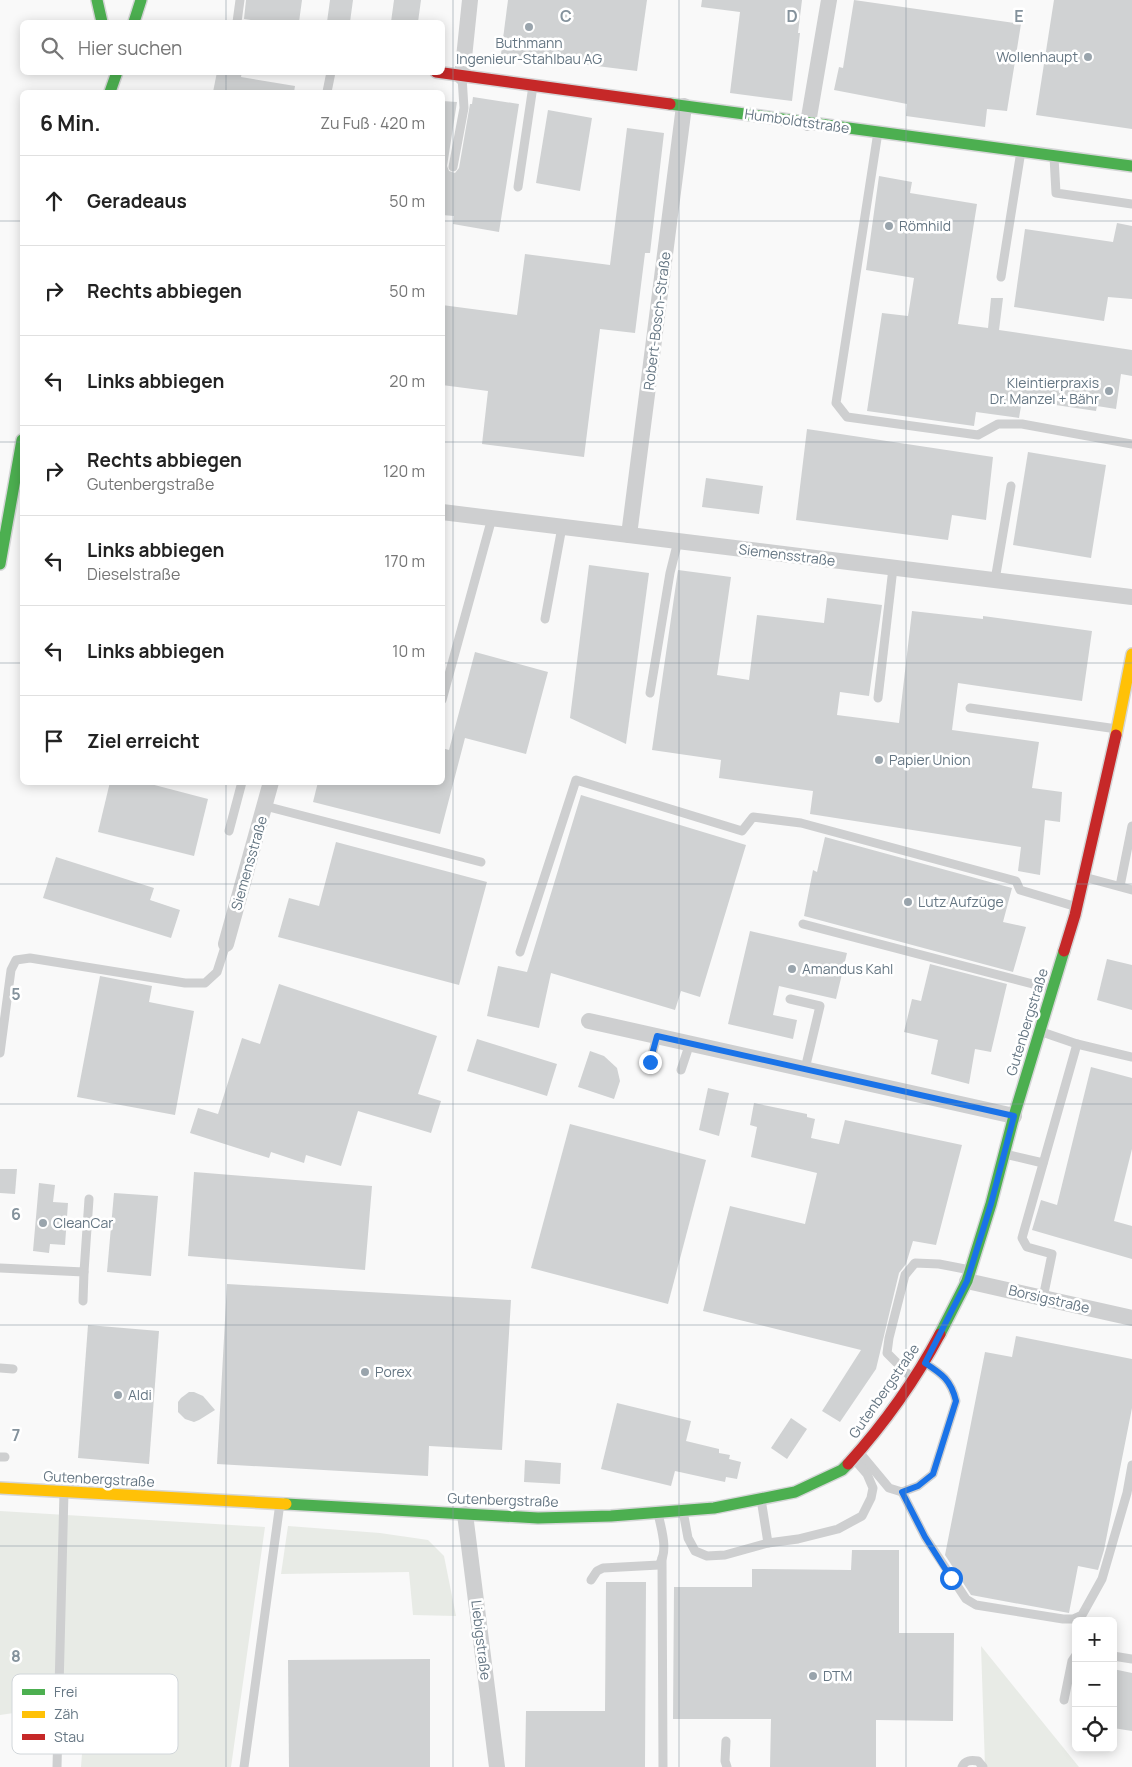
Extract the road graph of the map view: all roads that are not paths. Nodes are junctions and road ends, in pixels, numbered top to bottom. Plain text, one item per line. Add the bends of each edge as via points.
1 (97, 0) edge
2 (142, 0) edge
3 (240, 0) edge
4 (470, 0) edge
5 (829, 0) edge
6 (102, 20) edge
7 (135, 20) edge
8 (237, 20) edge
9 (445, 74) edge
10 (106, 75) edge
11 (116, 75) edge
12 (330, 75) edge
13 (462, 77) junction
14 (533, 86) junction
15 (106, 90) edge
16 (111, 90) edge
17 (327, 90) edge
18 (684, 106) junction
19 (808, 123) junction
20 (878, 132) junction
21 (1022, 151) junction
22 (1054, 155) junction
23 (1132, 166) edge
24 (453, 167) dead end
25 (518, 187) dead end
26 (1132, 204) edge
27 (1001, 277) dead end
28 (1132, 444) edge
29 (20, 451) edge
30 (1011, 486) dead end
31 (445, 512) edge
32 (492, 518) junction
33 (562, 527) junction
34 (629, 535) junction
35 (678, 541) junction
36 (0, 564) edge
37 (893, 568) junction
38 (995, 580) junction
39 (1132, 597) edge
40 (545, 619) dead end
41 (1132, 654) edge
42 (445, 689) edge
43 (650, 693) dead end
44 (878, 698) dead end
45 (970, 708) dead end
46 (1117, 729) junction
47 (241, 785) edge
48 (270, 785) edge
49 (265, 806) junction
50 (1132, 826) edge
51 (229, 831) dead end
52 (481, 862) dead end
53 (1084, 877) junction
54 (1120, 886) junction
55 (1132, 890) edge
56 (1077, 907) junction
57 (803, 924) dead end
58 (226, 944) joint
59 (520, 952) dead end
60 (1052, 989) junction
61 (790, 999) dead end
62 (589, 1021) dead end
63 (1040, 1032) junction
64 (657, 1036) junction
65 (690, 1043) junction
66 (1077, 1044) junction
67 (0, 1054) edge
68 (1132, 1057) edge
69 (650, 1062) dead end
70 (805, 1069) junction
71 (681, 1070) dead end
72 (1014, 1116) junction
73 (1004, 1154) junction
74 (1043, 1163) junction
75 (89, 1199) dead end
76 (0, 1268) edge
77 (84, 1272) junction
78 (969, 1276) junction
79 (1043, 1298) junction
80 (83, 1301) dead end
81 (1132, 1318) edge
82 (925, 1363) junction
83 (0, 1368) edge
84 (12, 1369) dead end
85 (914, 1379) junction
86 (856, 1455) junction
87 (1132, 1465) edge
88 (0, 1488) edge
89 (64, 1492) junction
90 (902, 1492) junction
91 (761, 1499) junction
92 (280, 1503) junction
93 (682, 1511) junction
94 (658, 1513) junction
95 (465, 1514) junction
96 (768, 1543) junction
97 (662, 1558) junction
98 (591, 1580) dead end
99 (1117, 1657) edge
100 (1132, 1659) edge
101 (1072, 1661) edge
102 (59, 1674) edge
103 (1064, 1700) dead end
104 (726, 1740) dead end
105 (57, 1754) edge
106 (57, 1767) edge
107 (244, 1767) edge
108 (497, 1767) edge
109 (663, 1767) edge
110 (727, 1767) edge
111 (962, 1767) edge
112 (983, 1767) edge

1 - 6 street
2 - 7 street
3 - 8 lane
4 - 13 street
5 - 19 street
9 - 13 street, Humboldtstraße
10 - 15 street
11 - 16 street
12 - 17 lane
13 - 14 street, Humboldtstraße
13 - 24 lane via 464,108
14 - 18 street, Humboldtstraße
14 - 25 lane
18 - 19 street, Humboldtstraße
18 - 34 street, Robert-Bosch-Straße
19 - 20 street, Humboldtstraße
20 - 21 street, Humboldtstraße
20 - 28 lane via 836,403 847,417 978,435 998,424 1022,424
21 - 22 street, Humboldtstraße
21 - 27 lane
22 - 23 street, Humboldtstraße
22 - 26 lane via 1056,193
29 - 36 street
30 - 38 lane
31 - 32 street, Siemensstraße
32 - 33 street, Siemensstraße
32 - 42 lane
33 - 34 street, Siemensstraße
33 - 40 lane
34 - 35 street, Siemensstraße
35 - 37 street, Siemensstraße
35 - 43 lane
37 - 38 street, Siemensstraße
37 - 44 lane
38 - 39 street, Siemensstraße
41 - 46 street, Gutenbergstraße via 1123,718
45 - 46 lane
46 - 53 street, Gutenbergstraße
47 - 51 lane
48 - 49 street, Siemensstraße
49 - 52 lane
49 - 58 street, Siemensstraße
50 - 54 lane
53 - 54 lane
53 - 56 street, Gutenbergstraße
54 - 55 lane
56 - 59 lane via 1020,890 1016,882 800,823 753,817 742,832 576,780
56 - 60 street, Gutenbergstraße
57 - 60 lane
58 - 67 lane via 217,972 205,983 30,958 16,960 11,970
60 - 63 street, Gutenbergstraße
61 - 70 lane via 820,1006
62 - 64 street
63 - 66 lane
63 - 72 street, Gutenbergstraße
64 - 65 street
64 - 69 lane
65 - 70 street
65 - 71 lane
66 - 68 lane
66 - 74 lane
70 - 72 street
72 - 73 street, Gutenbergstraße
73 - 74 lane
73 - 78 street, Gutenbergstraße
74 - 79 lane via 1022,1238 1027,1247 1052,1254
75 - 77 lane
76 - 77 lane
77 - 80 lane
78 - 79 street, Borsigstraße
78 - 82 street, Gutenbergstraße
78 - 85 lane via 939,1264 915,1263 905,1274 887,1353
79 - 81 street, Borsigstraße
82 - 85 street, Gutenbergstraße
82 - 90 lane via 944,1375 956,1401 933,1474 918,1486
83 - 84 lane
85 - 86 street, Gutenbergstraße
86 - 90 lane via 889,1488
86 - 91 street, Gutenbergstraße via 842,1470 794,1492
86 - 96 lane via 873,1488 862,1516 838,1529
87 - 90 lane via 1102,1579 1082,1615 1073,1619 976,1605 966,1599 925,1537
88 - 89 street, Gutenbergstraße
89 - 92 street, Gutenbergstraße
89 - 102 lane
91 - 93 street, Gutenbergstraße
91 - 96 lane
92 - 95 street, Gutenbergstraße
92 - 107 lane
93 - 94 street, Gutenbergstraße
93 - 96 lane via 688,1538 695,1551 707,1556 725,1555
94 - 95 street, Gutenbergstraße via 538,1518
94 - 97 lane via 664,1540
95 - 108 street, Liebigstraße
97 - 98 lane via 659,1565 654,1566 603,1568
97 - 109 lane
99 - 100 lane
101 - 103 lane
104 - 110 lane
105 - 106 lane
111 - 112 lane via 963,1763 978,1760

